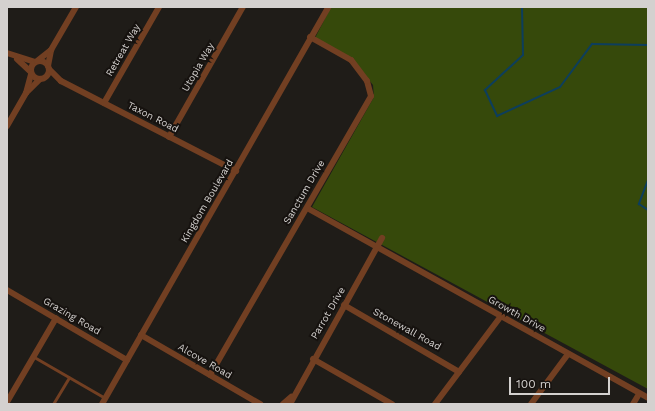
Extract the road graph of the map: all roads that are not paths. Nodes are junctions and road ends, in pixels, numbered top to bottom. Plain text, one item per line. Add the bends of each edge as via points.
1 (76, 7) edge
2 (159, 7) edge
3 (244, 7) edge
4 (328, 7) edge
5 (310, 38) junction
6 (51, 50) junction
7 (7, 54) edge
8 (17, 59) junction
9 (36, 62) junction
10 (48, 68) junction
11 (31, 73) junction
12 (42, 79) junction
13 (61, 81) junction
14 (26, 93) junction
15 (104, 103) junction
16 (7, 126) edge
17 (169, 137) junction
18 (236, 171) junction
19 (307, 208) junction
20 (382, 238) dead end
21 (377, 247) junction
22 (7, 290) edge
23 (344, 305) junction
24 (501, 316) junction
25 (56, 318) junction
26 (141, 335) junction
27 (568, 354) junction
28 (33, 357) junction
29 (313, 359) junction
30 (127, 360) junction
31 (459, 372) junction
32 (210, 375) junction
33 (69, 377) junction
34 (640, 394) junction
35 (105, 398) junction
36 (648, 398) edge
37 (290, 401) edge
38 (7, 402) edge
39 (53, 404) edge
40 (102, 404) edge
41 (259, 404) edge
42 (283, 404) edge
43 (392, 404) edge
44 (435, 404) edge
45 (531, 404) edge
46 (633, 404) edge

1 - 6 street
2 - 15 street, Retreat Way
3 - 17 street, Utopia Way
4 - 5 street, Kingdom Boulevard
5 - 18 street, Kingdom Boulevard
5 - 19 street, Sanctum Drive via 351,60 371,92
6 - 9 street
6 - 10 street
7 - 8 street
8 - 9 street
8 - 11 street
9 - 10 street
9 - 11 street
10 - 12 street
10 - 13 street
11 - 12 street
11 - 14 street
12 - 13 street
12 - 14 street
13 - 15 street, Taxon Road
14 - 16 street
15 - 17 street, Taxon Road
17 - 18 street, Taxon Road
18 - 26 street, Kingdom Boulevard
19 - 21 street, Growth Drive
19 - 32 street, Sanctum Drive
20 - 21 street, Parrot Drive
21 - 23 street, Parrot Drive
21 - 24 street, Growth Drive
22 - 25 street, Grazing Road
23 - 29 street, Parrot Drive
23 - 31 street, Stonewall Road
24 - 27 street, Growth Drive
24 - 31 street
25 - 28 street
25 - 30 street, Grazing Road
26 - 30 street, Kingdom Boulevard
26 - 32 street, Alcove Road
27 - 34 street, Growth Drive
27 - 45 street
28 - 33 lane
28 - 38 street
29 - 37 street, Parrot Drive
29 - 43 street
30 - 35 street, Kingdom Boulevard
31 - 44 street
32 - 41 street, Alcove Road
33 - 35 lane
33 - 39 lane
34 - 36 street, Growth Drive
34 - 46 street
35 - 40 street, Kingdom Boulevard
37 - 42 street, Parrot Drive

